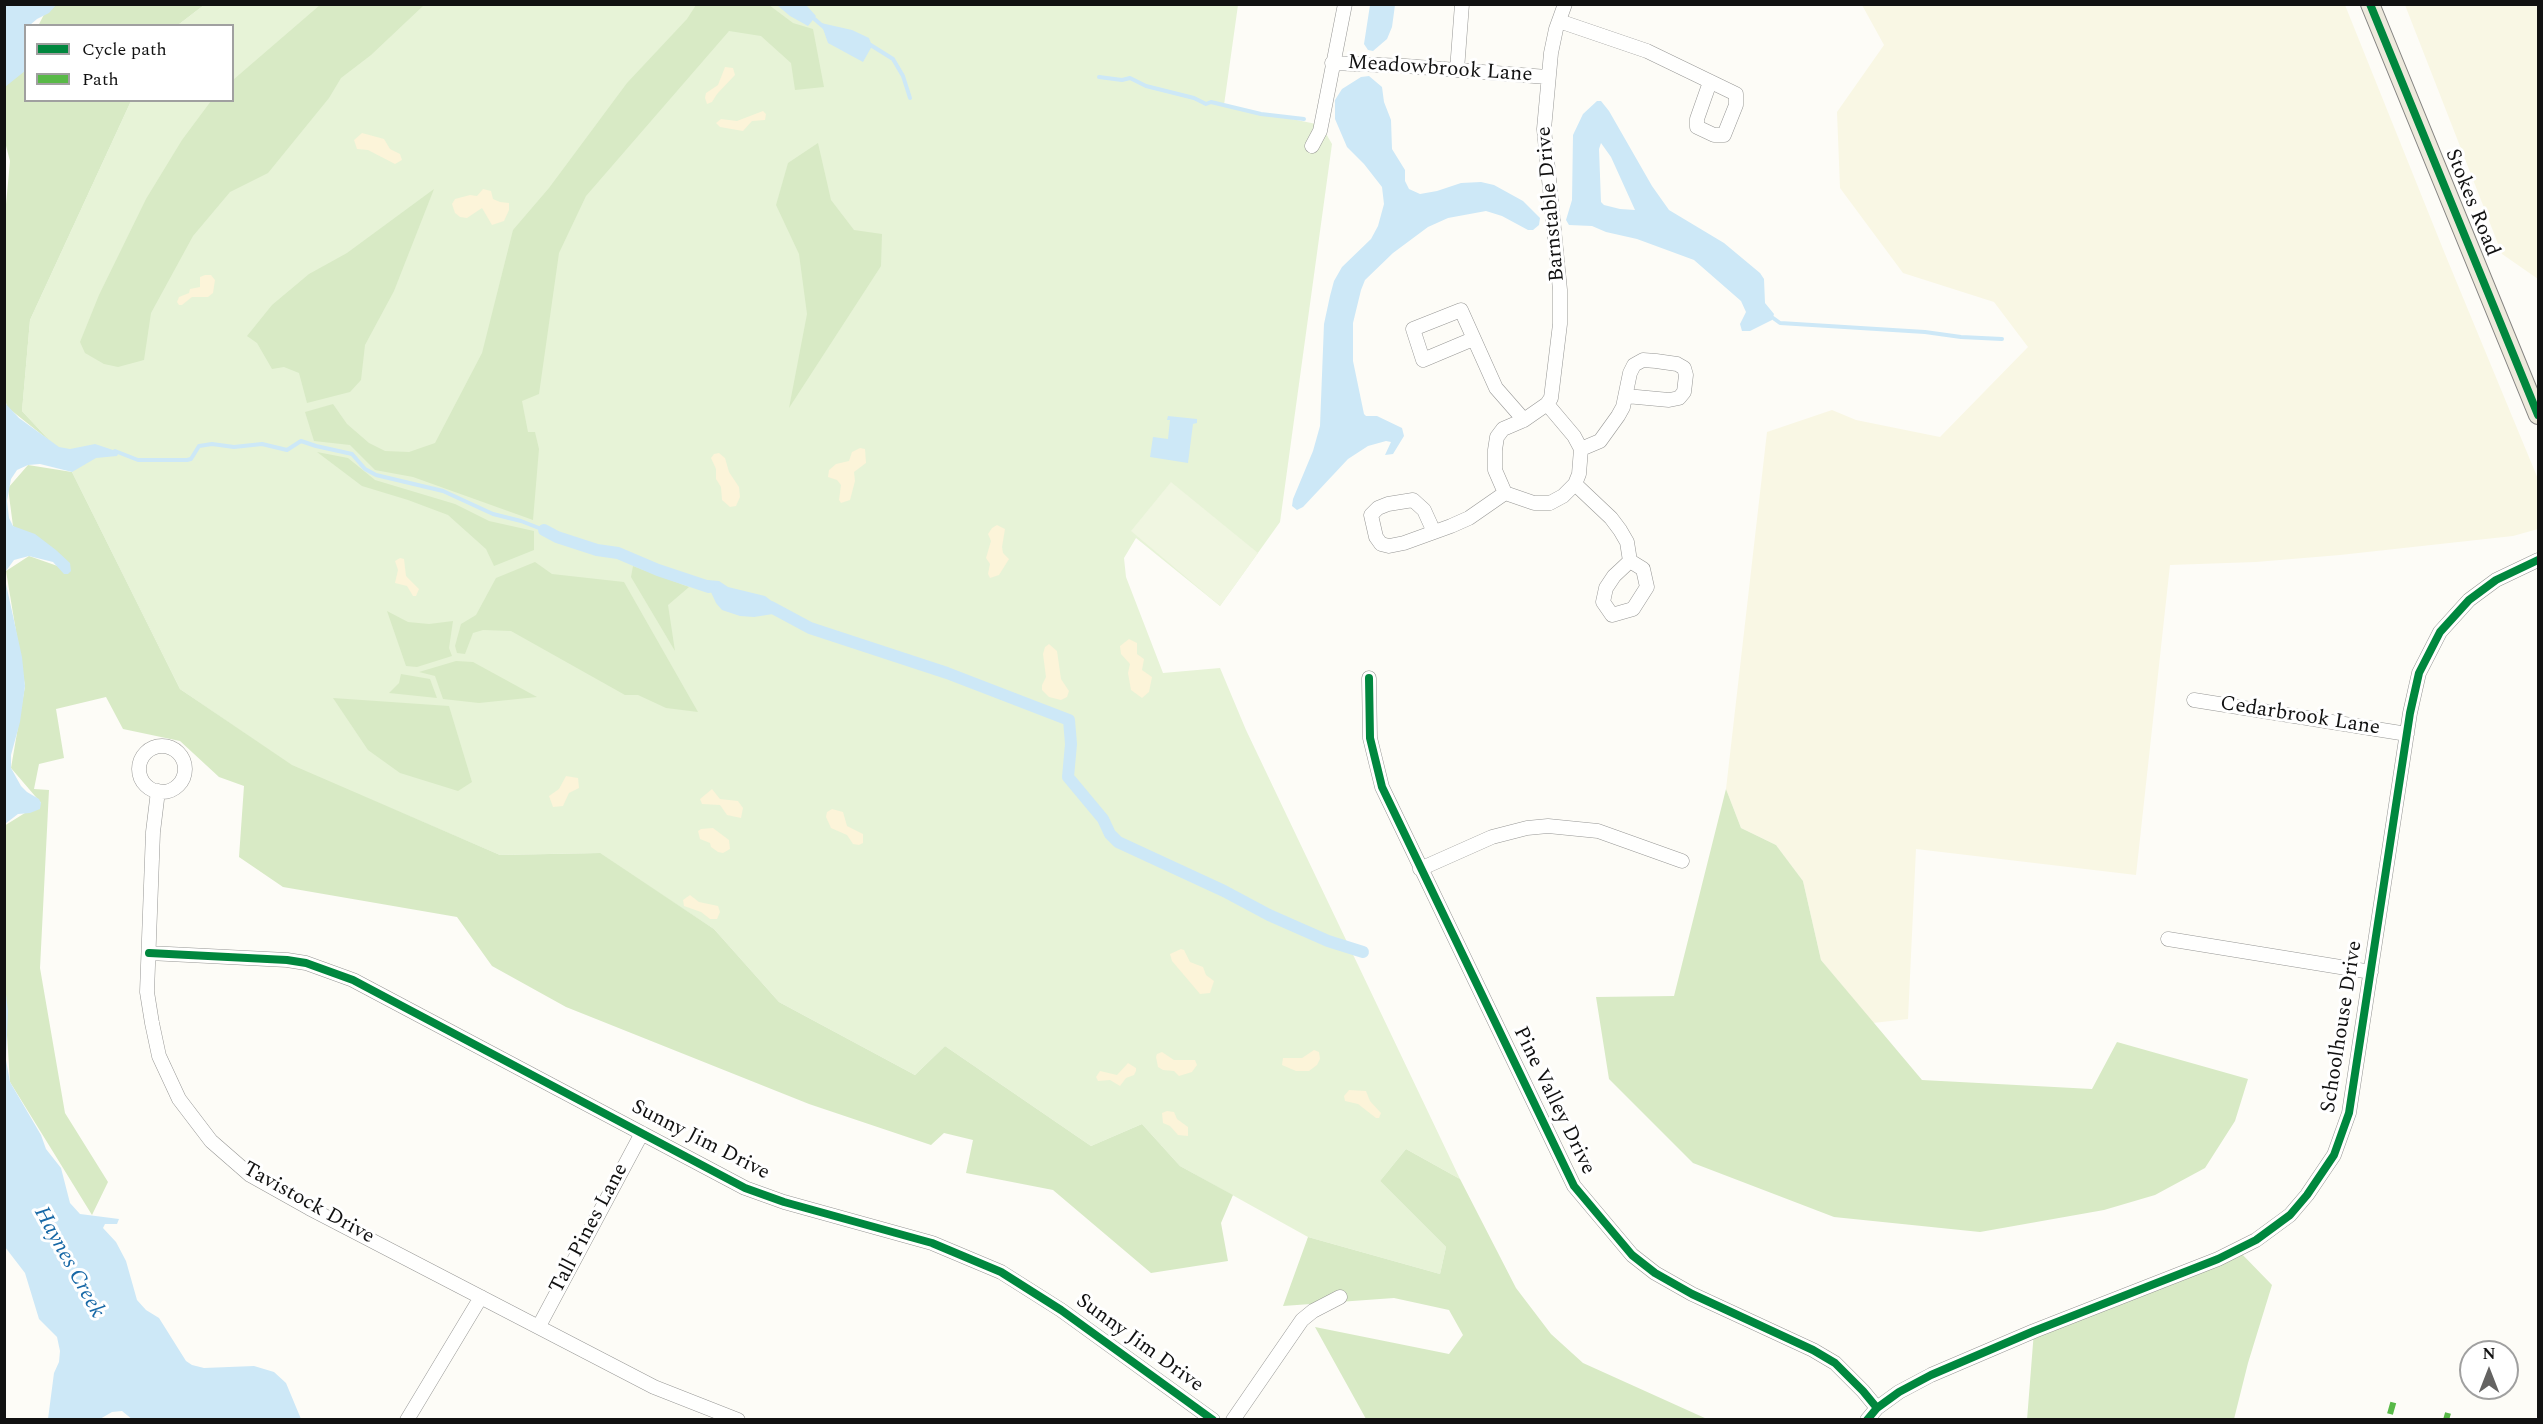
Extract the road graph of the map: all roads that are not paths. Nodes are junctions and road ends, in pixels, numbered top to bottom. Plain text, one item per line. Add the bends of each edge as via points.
1 (1345, 4) edge
2 (1462, 4) edge
3 (1565, 4) edge
4 (2370, 4) edge
5 (1559, 21) junction
6 (1332, 63) junction
7 (1457, 70) junction
8 (1547, 77) junction
9 (1710, 82) dead end
10 (1312, 146) dead end
11 (1473, 339) dead end
12 (1626, 396) dead end
13 (1547, 404) junction
14 (2538, 416) edge
15 (1524, 420) junction
16 (1581, 450) junction
17 (1575, 484) junction
18 (1505, 493) junction
19 (1434, 532) junction
20 (2538, 560) edge
21 (1630, 561) dead end
22 (1369, 678) dead end
23 (2194, 700) dead end
24 (2407, 734) junction
25 (158, 791) dead end
26 (1682, 861) dead end
27 (1420, 869) junction
28 (2168, 939) dead end
29 (149, 953) junction
30 (2371, 972) junction
31 (642, 1133) junction
32 (481, 1297) junction
33 (1340, 1297) dead end
34 (539, 1326) junction
35 (1877, 1408) junction
36 (407, 1419) edge
37 (738, 1419) edge
38 (1213, 1419) edge
39 (1233, 1419) edge
40 (1867, 1419) edge

1 - 6 street
2 - 7 street
3 - 5 street, Barnstable Drive
4 - 14 main road, Stokes Road
5 - 8 street, Barnstable Drive
5 - 9 street via 1647,51
6 - 7 street, Meadowbrook Lane
6 - 10 street via 1320,131
7 - 8 street, Meadowbrook Lane
8 - 13 street, Barnstable Drive via 1545,138 1560,307 1551,398
11 - 15 street via 1496,388
12 - 16 street via 1602,438
13 - 15 street
13 - 16 street via 1575,436
15 - 18 street via 1503,429 1497,437 1495,471
16 - 17 street
17 - 18 street via 1549,503 1534,503
17 - 21 street via 1620,530
18 - 19 street via 1469,518
19 - 19 street via 1424,510 1413,500 1378,508 1371,515 1381,544 1389,546
20 - 24 street, Schoolhouse Drive via 2484,588 2440,632 2419,673
22 - 27 street, Pine Valley Drive via 1368,716 1374,761
23 - 24 street, Cedarbrook Lane
24 - 30 street, Schoolhouse Drive
25 - 29 street, Tavistock Drive
26 - 27 street via 1598,831 1548,826 1492,837
27 - 35 street, Pine Valley Drive via 1567,1173 1592,1209 1632,1255 1655,1273 1828,1359
28 - 30 street
29 - 31 street, Sunny Jim Drive via 268,957 327,970 392,999
29 - 32 street, Tavistock Drive via 147,992 159,1056 179,1098 211,1141 265,1183
30 - 35 street, Schoolhouse Drive via 2353,1095 2342,1135 2322,1176 2290,1215 2256,1240 2218,1259 1950,1367 1899,1392
31 - 34 street, Tall Pines Lane
31 - 38 street, Sunny Jim Drive via 745,1188 932,1243 1001,1272
32 - 34 street, Tavistock Drive
32 - 36 street
33 - 39 street via 1302,1320
34 - 37 street, Tavistock Drive via 654,1388
35 - 40 street, Schoolhouse Drive

